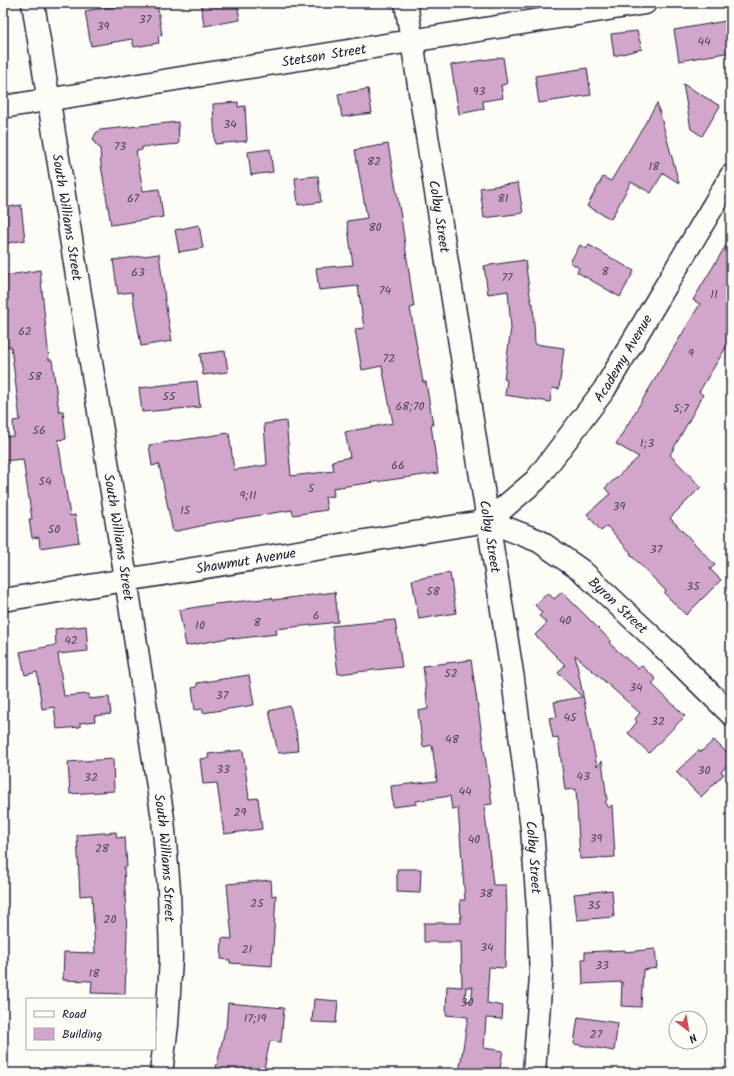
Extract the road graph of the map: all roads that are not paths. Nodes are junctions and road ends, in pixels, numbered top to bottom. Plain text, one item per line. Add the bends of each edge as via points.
1 (33, 3) edge
2 (406, 3) edge
3 (645, 3) edge
4 (412, 41) junction
5 (49, 100) junction
6 (3, 107) edge
7 (731, 176) edge
8 (488, 521) junction
9 (126, 580) junction
10 (3, 600) edge
11 (731, 714) edge
12 (161, 1073) edge
13 (534, 1073) edge

1 - 5 street, South Williams Street
2 - 4 street, Colby Street
3 - 4 street, Stetson Street
4 - 5 street, Stetson Street
4 - 8 street, Colby Street
5 - 6 street, Stetson Street
5 - 9 street, South Williams Street
7 - 8 street, Academy Avenue via 604,390 536,480
8 - 9 street, Shawmut Avenue
8 - 11 street, Byron Street via 539,541 582,571
8 - 13 street, Colby Street via 513,679 532,829 541,976
9 - 10 street, Shawmut Avenue
9 - 12 street, South Williams Street via 163,819 169,890 171,958

